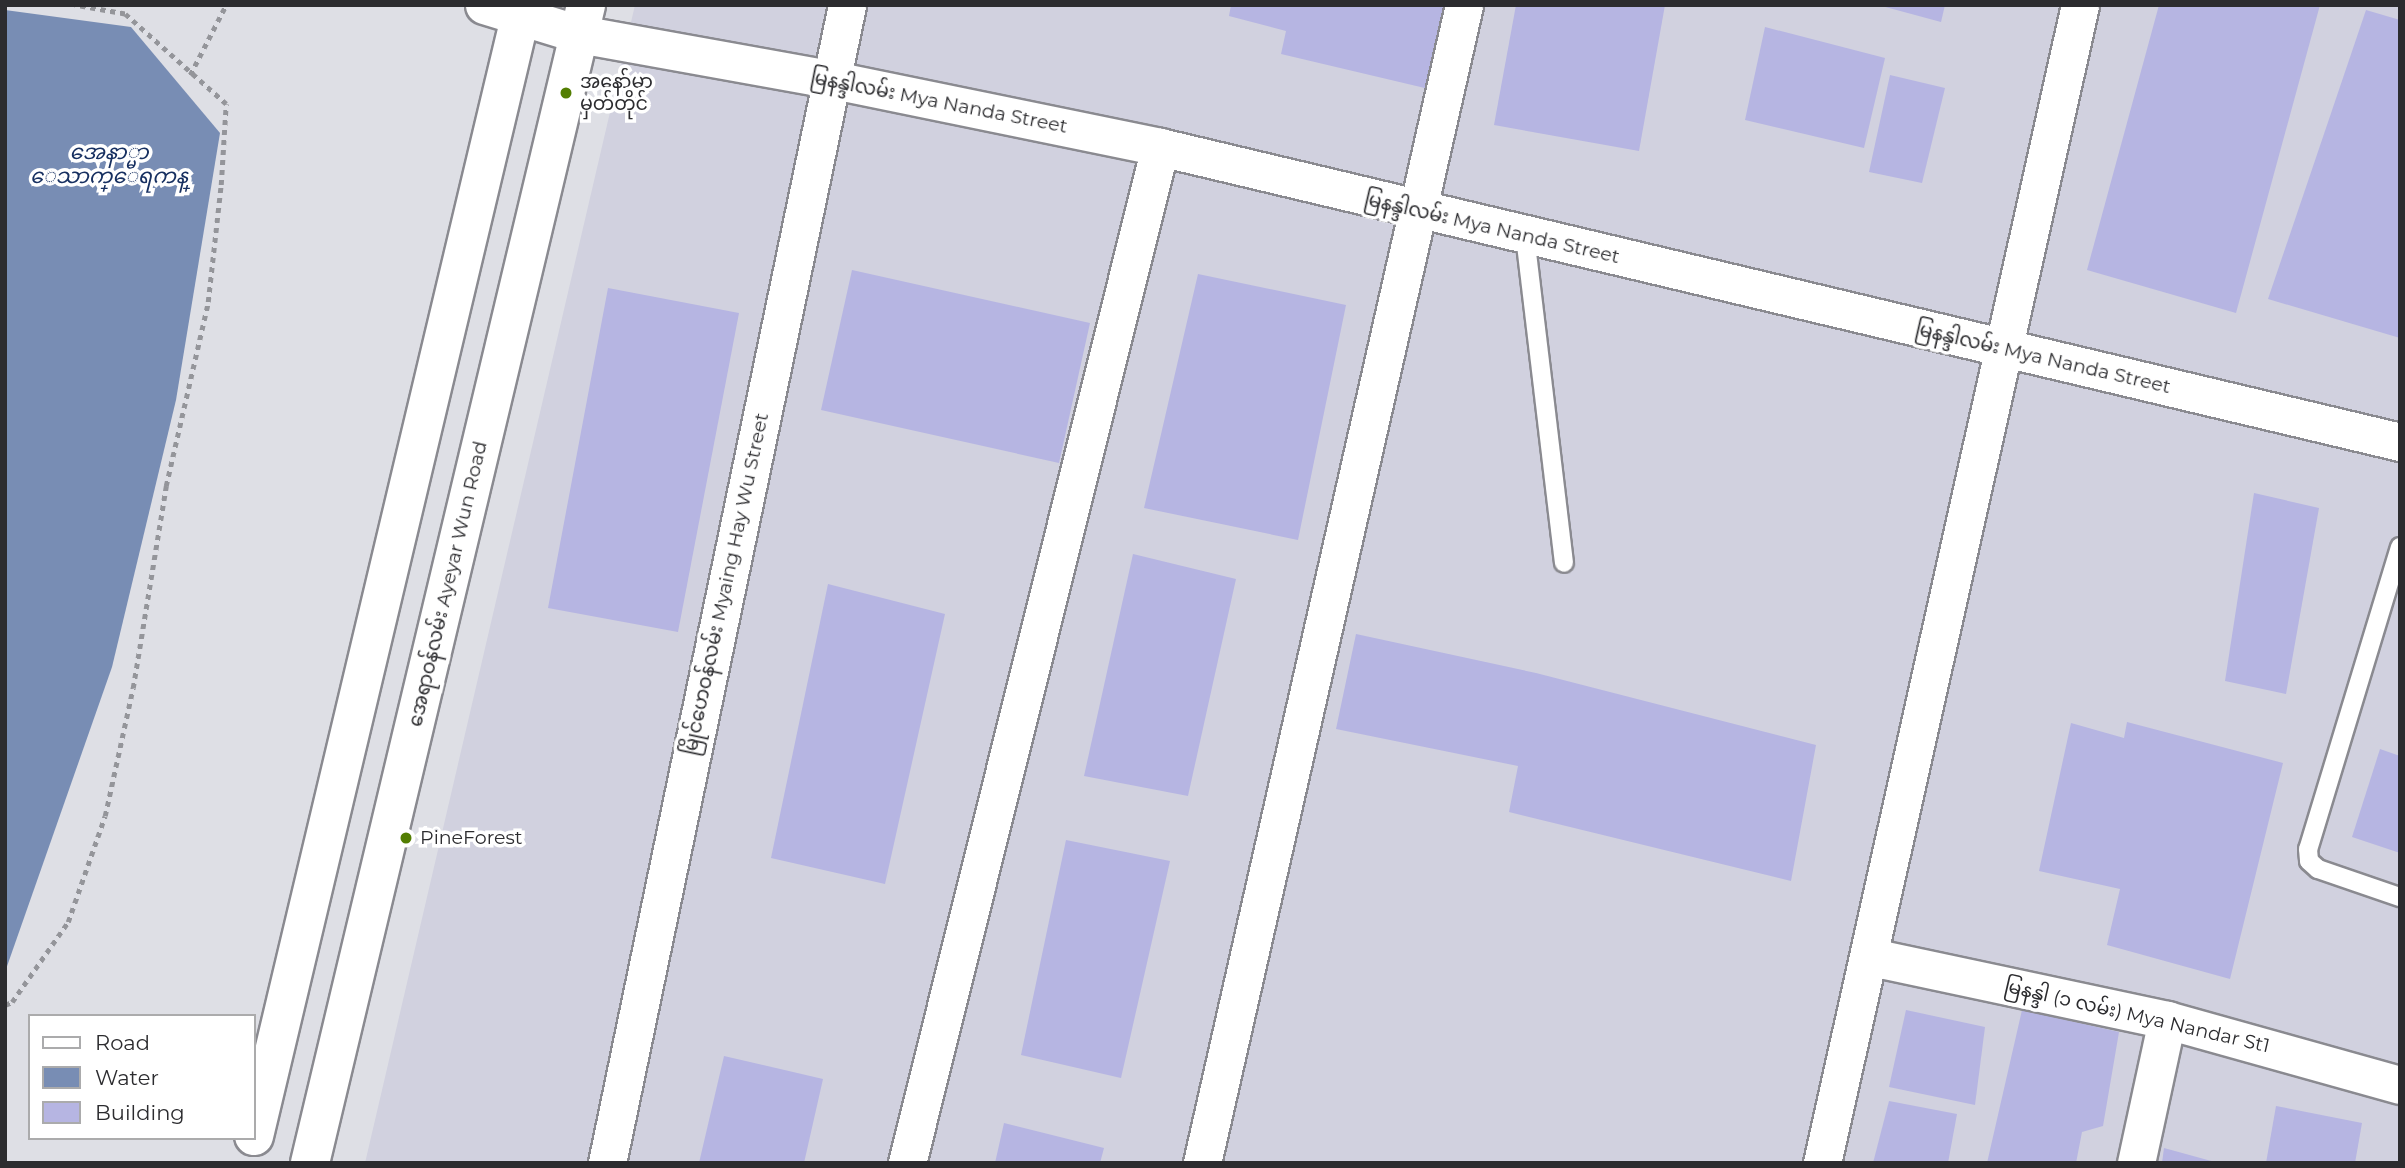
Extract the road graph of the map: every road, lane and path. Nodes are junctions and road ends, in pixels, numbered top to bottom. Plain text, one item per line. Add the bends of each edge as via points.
1 (75, 5) edge
2 (226, 5) edge
3 (484, 5) edge
4 (847, 5) edge
5 (1464, 5) edge
6 (2080, 5) edge
7 (522, 12) edge
8 (583, 20) edge
9 (190, 75) junction
10 (829, 79) junction
11 (1160, 147) junction
12 (1417, 211) junction
13 (1525, 236) junction
14 (2000, 348) junction
15 (2400, 442) edge
16 (2400, 547) edge
17 (1564, 563) dead end
18 (2400, 897) edge
19 (1871, 957) junction
20 (5, 1004) edge
21 (2167, 1020) junction
22 (2400, 1085) edge
23 (256, 1124) edge
24 (252, 1140) edge
25 (247, 1163) edge
26 (310, 1163) edge
27 (607, 1163) edge
28 (907, 1163) edge
29 (1202, 1163) edge
30 (1822, 1163) edge
31 (2136, 1163) edge

1 - 9 path via 125,14
2 - 9 path
3 - 7 street, မြနန္ဒါလမ်း Mya Nanda Street
4 - 10 street, မြိုင်ဟေဝန်လမ်း Myaing Hay Wu Street
5 - 12 street
6 - 14 street
7 - 8 street, မြနန္ဒါလမ်း Mya Nanda Street
7 - 23 main road
8 - 10 street, မြနန္ဒါလမ်း Mya Nanda Street
8 - 26 main road, အေရာဝန်လမ်း Ayeyar Wun Road
9 - 20 path via 226,104 221,185 208,302 166,486 132,688 105,816 68,922 12,1002
10 - 11 street, မြနန္ဒါလမ်း Mya Nanda Street
10 - 27 street, မြိုင်ဟေဝန်လမ်း Myaing Hay Wu Street
11 - 12 street, မြနန္ဒါလမ်း Mya Nanda Street
11 - 28 street
12 - 13 street, မြနန္ဒါလမ်း Mya Nanda Street
12 - 29 street
13 - 14 street, မြနန္ဒါလမ်း Mya Nanda Street
13 - 17 lane
14 - 15 street, မြနန္ဒါလမ်း Mya Nanda Street
14 - 19 street
16 - 18 lane via 2308,849 2309,861 2318,869
19 - 21 street, မြနန္ဒါ (၁ လမ်း) Mya Nandar St1
19 - 30 street
21 - 22 street, မြနန္ဒါ (၁ လမ်း) Mya Nandar St1
21 - 31 street
24 - 25 main road

